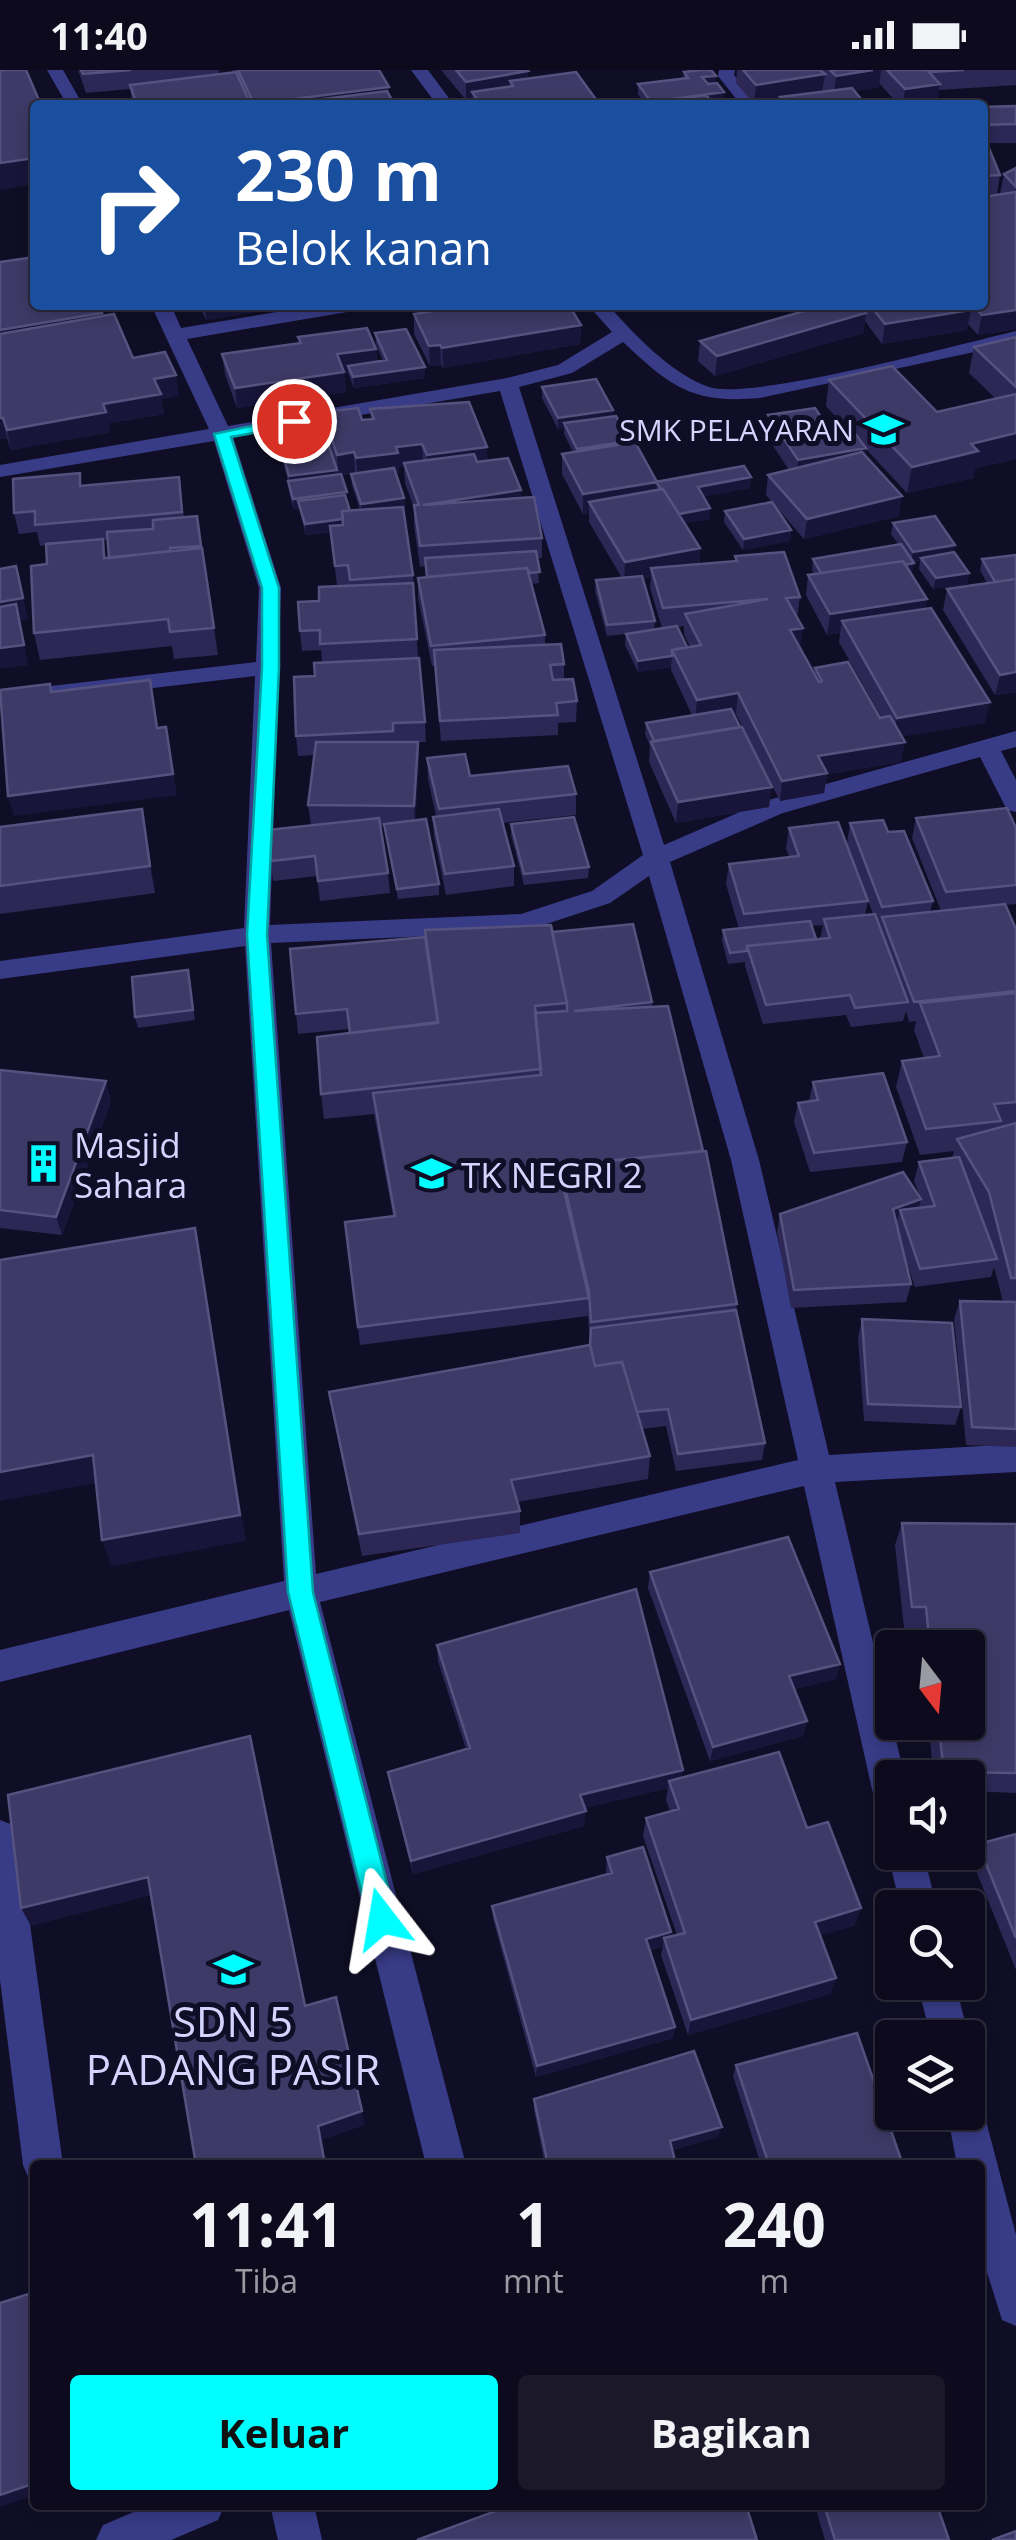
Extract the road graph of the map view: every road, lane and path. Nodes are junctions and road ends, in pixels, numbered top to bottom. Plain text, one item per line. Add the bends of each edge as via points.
1 (55, 70) edge
2 (419, 70) edge
3 (726, 70) edge
4 (71, 100) edge
5 (442, 100) edge
6 (746, 100) edge
7 (163, 310) edge
8 (323, 310) edge
9 (602, 310) edge
10 (622, 334) junction
11 (173, 335) junction
12 (1016, 337) edge
13 (508, 384) junction
14 (222, 434) junction
15 (0, 471) edge
16 (270, 667) junction
17 (0, 700) edge
18 (1016, 738) edge
19 (987, 747) junction
20 (1016, 804) edge
21 (656, 858) junction
22 (257, 935) junction
23 (0, 970) edge
24 (1016, 1458) edge
25 (814, 1470) junction
26 (300, 1592) junction
27 (0, 1666) edge
28 (883, 1760) edge
29 (0, 1837) edge
30 (970, 2130) edge
31 (42, 2160) edge
32 (445, 2160) edge
33 (976, 2160) edge
34 (985, 2198) edge
35 (1016, 2306) edge
36 (192, 2510) edge
37 (293, 2510) edge
38 (118, 2540) edge
39 (300, 2540) edge

1 - 4 street
2 - 5 street
3 - 6 street
7 - 11 street
8 - 11 street
9 - 10 street
10 - 12 street via 708,394 754,394
10 - 13 street via 564,369
11 - 14 street
13 - 14 street
13 - 21 street
14 - 15 street
14 - 16 street via 270,588
16 - 17 street
16 - 22 street
18 - 19 street
19 - 20 street
19 - 21 street via 774,808
21 - 22 street via 601,897 522,923
21 - 25 street via 744,1160
22 - 23 street
22 - 26 street
24 - 25 street
25 - 26 street
25 - 28 street
26 - 27 street
26 - 32 street
29 - 31 street
30 - 33 street
34 - 35 street
36 - 38 street
37 - 39 street

